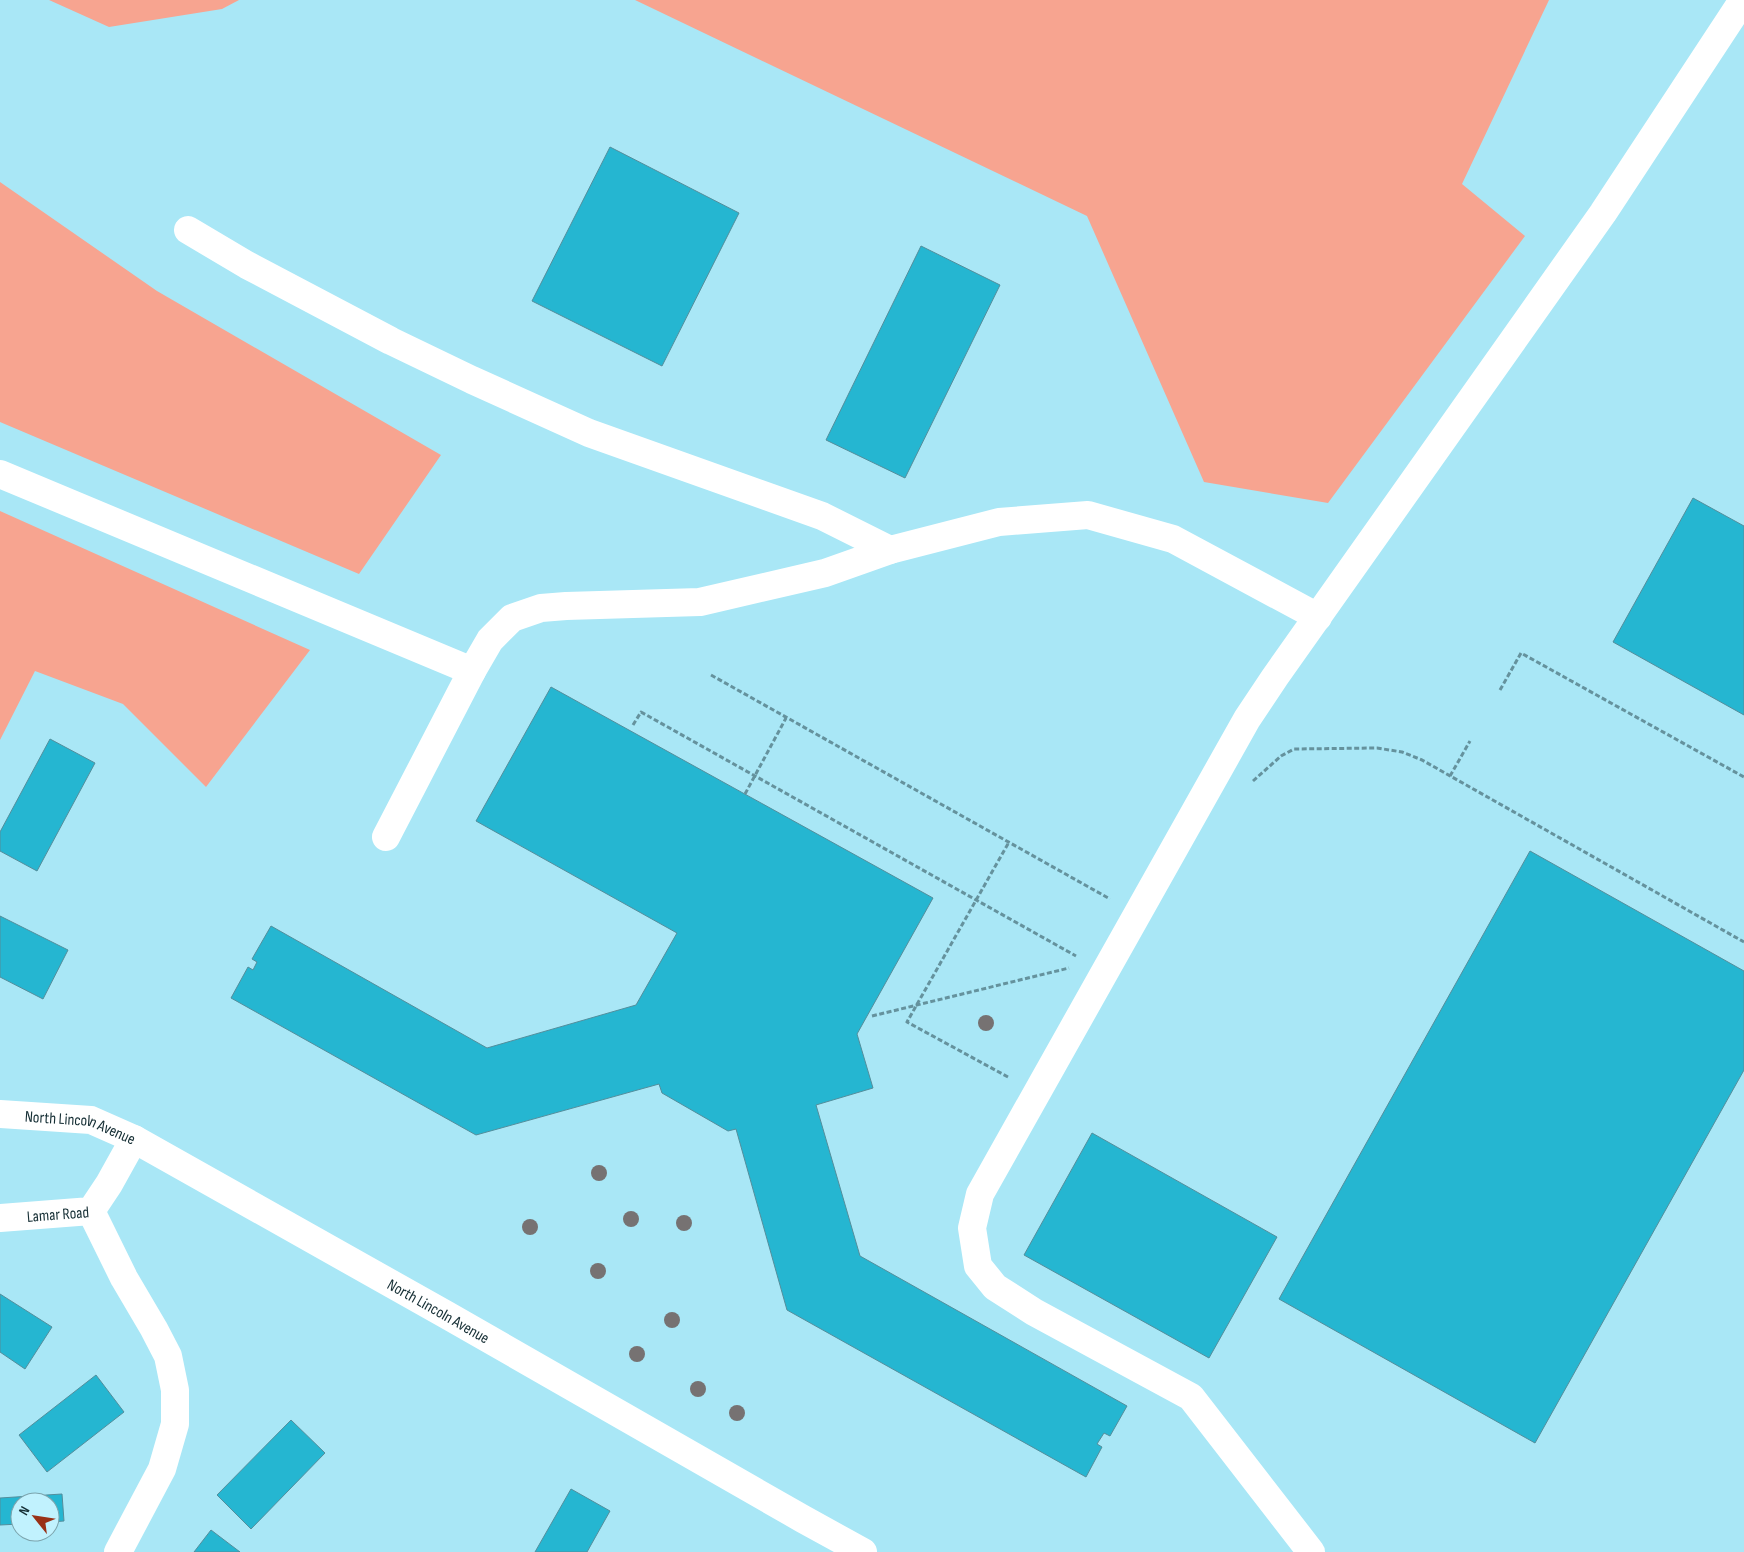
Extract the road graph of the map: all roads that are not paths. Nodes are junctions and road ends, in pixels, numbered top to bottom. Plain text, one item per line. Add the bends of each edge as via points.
1 (1743, 0) edge
2 (188, 230) dead end
3 (0, 474) edge
4 (890, 550) junction
5 (1318, 617) junction
6 (472, 671) junction
7 (386, 837) dead end
8 (0, 1114) edge
9 (134, 1139) junction
10 (91, 1211) junction
11 (0, 1218) edge
12 (118, 1552) edge
13 (863, 1552) edge
14 (1311, 1552) edge

1 - 5 street via 1603,213
2 - 4 street via 247,265 472,380 589,433 822,516
3 - 6 street
4 - 5 street via 999,522 1088,515 1173,539
4 - 6 street via 825,573 700,602 540,608 512,618 490,640
5 - 14 street via 1248,719 980,1194 972,1228 978,1266 995,1287 1034,1312 1191,1397
6 - 7 street
8 - 9 street, North Lincoln Avenue via 91,1120
9 - 10 street, Lamar Road
9 - 13 street, North Lincoln Avenue
10 - 11 street, Lamar Road
10 - 12 street via 168,1356 175,1390 175,1424 162,1469

